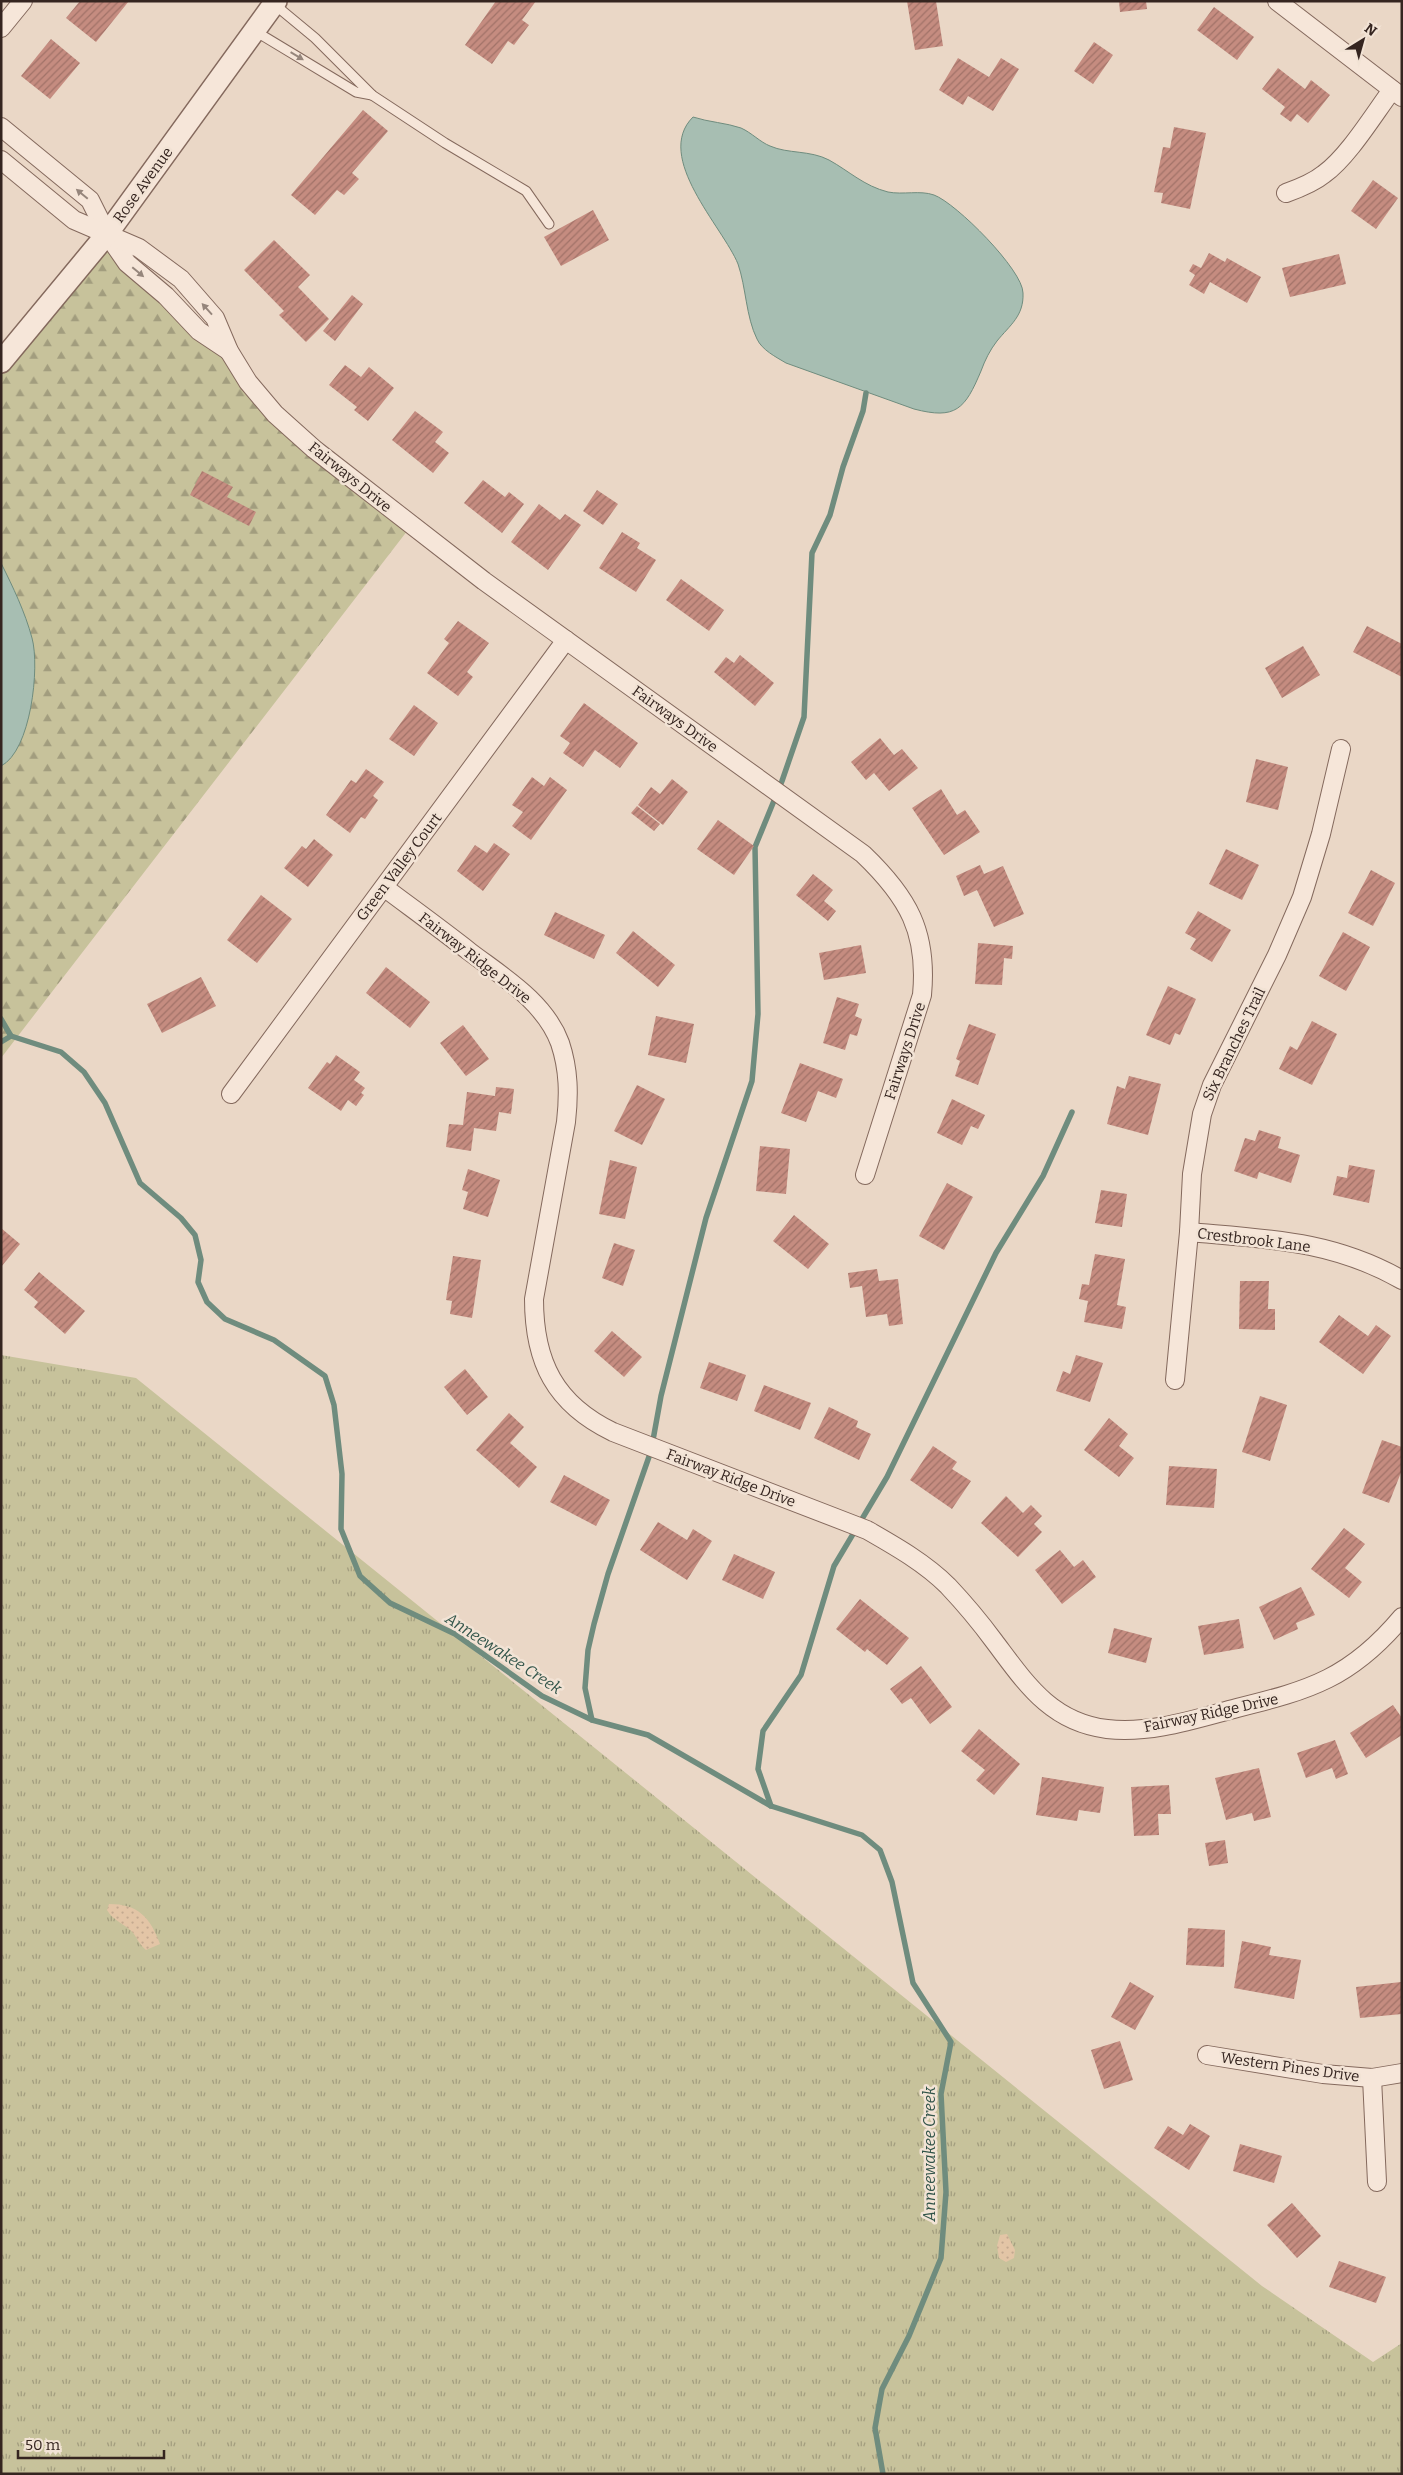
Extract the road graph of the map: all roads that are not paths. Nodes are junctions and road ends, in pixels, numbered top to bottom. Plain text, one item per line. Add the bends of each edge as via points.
1 (23, 1) edge
2 (1277, 1) edge
3 (275, 2) edge
4 (1, 28) edge
5 (255, 31) junction
6 (1397, 93) edge
7 (372, 95) junction
8 (1, 127) edge
9 (1, 160) edge
10 (1286, 193) dead end
11 (549, 224) dead end
12 (108, 234) junction
13 (1, 362) edge
14 (566, 640) junction
15 (1341, 749) dead end
16 (385, 888) junction
17 (231, 1094) dead end
18 (865, 1175) dead end
19 (1189, 1232) junction
20 (1402, 1280) edge
21 (1175, 1380) dead end
22 (1402, 1618) edge
23 (1208, 2055) dead end
24 (1402, 2073) edge
25 (1372, 2078) junction
26 (1377, 2182) dead end

1 - 4 street
2 - 6 street
3 - 5 street, Rose Avenue
3 - 7 lane
5 -> 7 lane via 356,92
5 - 12 street, Rose Avenue
6 - 10 street via 1326,174
7 - 11 lane via 526,191
12 -> 8 street via 90,200
9 - 12 street, Fairways Drive via 74,220
12 - 13 street, Rose Avenue
12 - 14 street, Fairways Drive via 139,248 181,279 215,318 248,382 275,414 314,449 418,532
14 - 16 street, Green Valley Court
14 - 18 street, Fairways Drive via 863,854 902,897 922,947 922,996
15 - 19 street, Six Branches Trail via 1302,897 1212,1085 1202,1114 1192,1174
16 - 17 street, Green Valley Court
16 - 22 street, Fairway Ridge Drive via 522,992 544,1015 559,1042 569,1093 534,1299 534,1321 537,1342 548,1371 568,1402 583,1416 613,1432 867,1530 891,1543 946,1585 994,1640 1032,1692 1064,1714 1105,1728 1132,1730 1170,1725 1307,1690 1364,1656
19 - 20 street, Crestbrook Lane via 1300,1243 1342,1253
19 - 21 street, Six Branches Trail
23 - 25 street, Western Pines Drive via 1323,2074
24 - 25 street, Western Pines Drive
25 - 26 street

